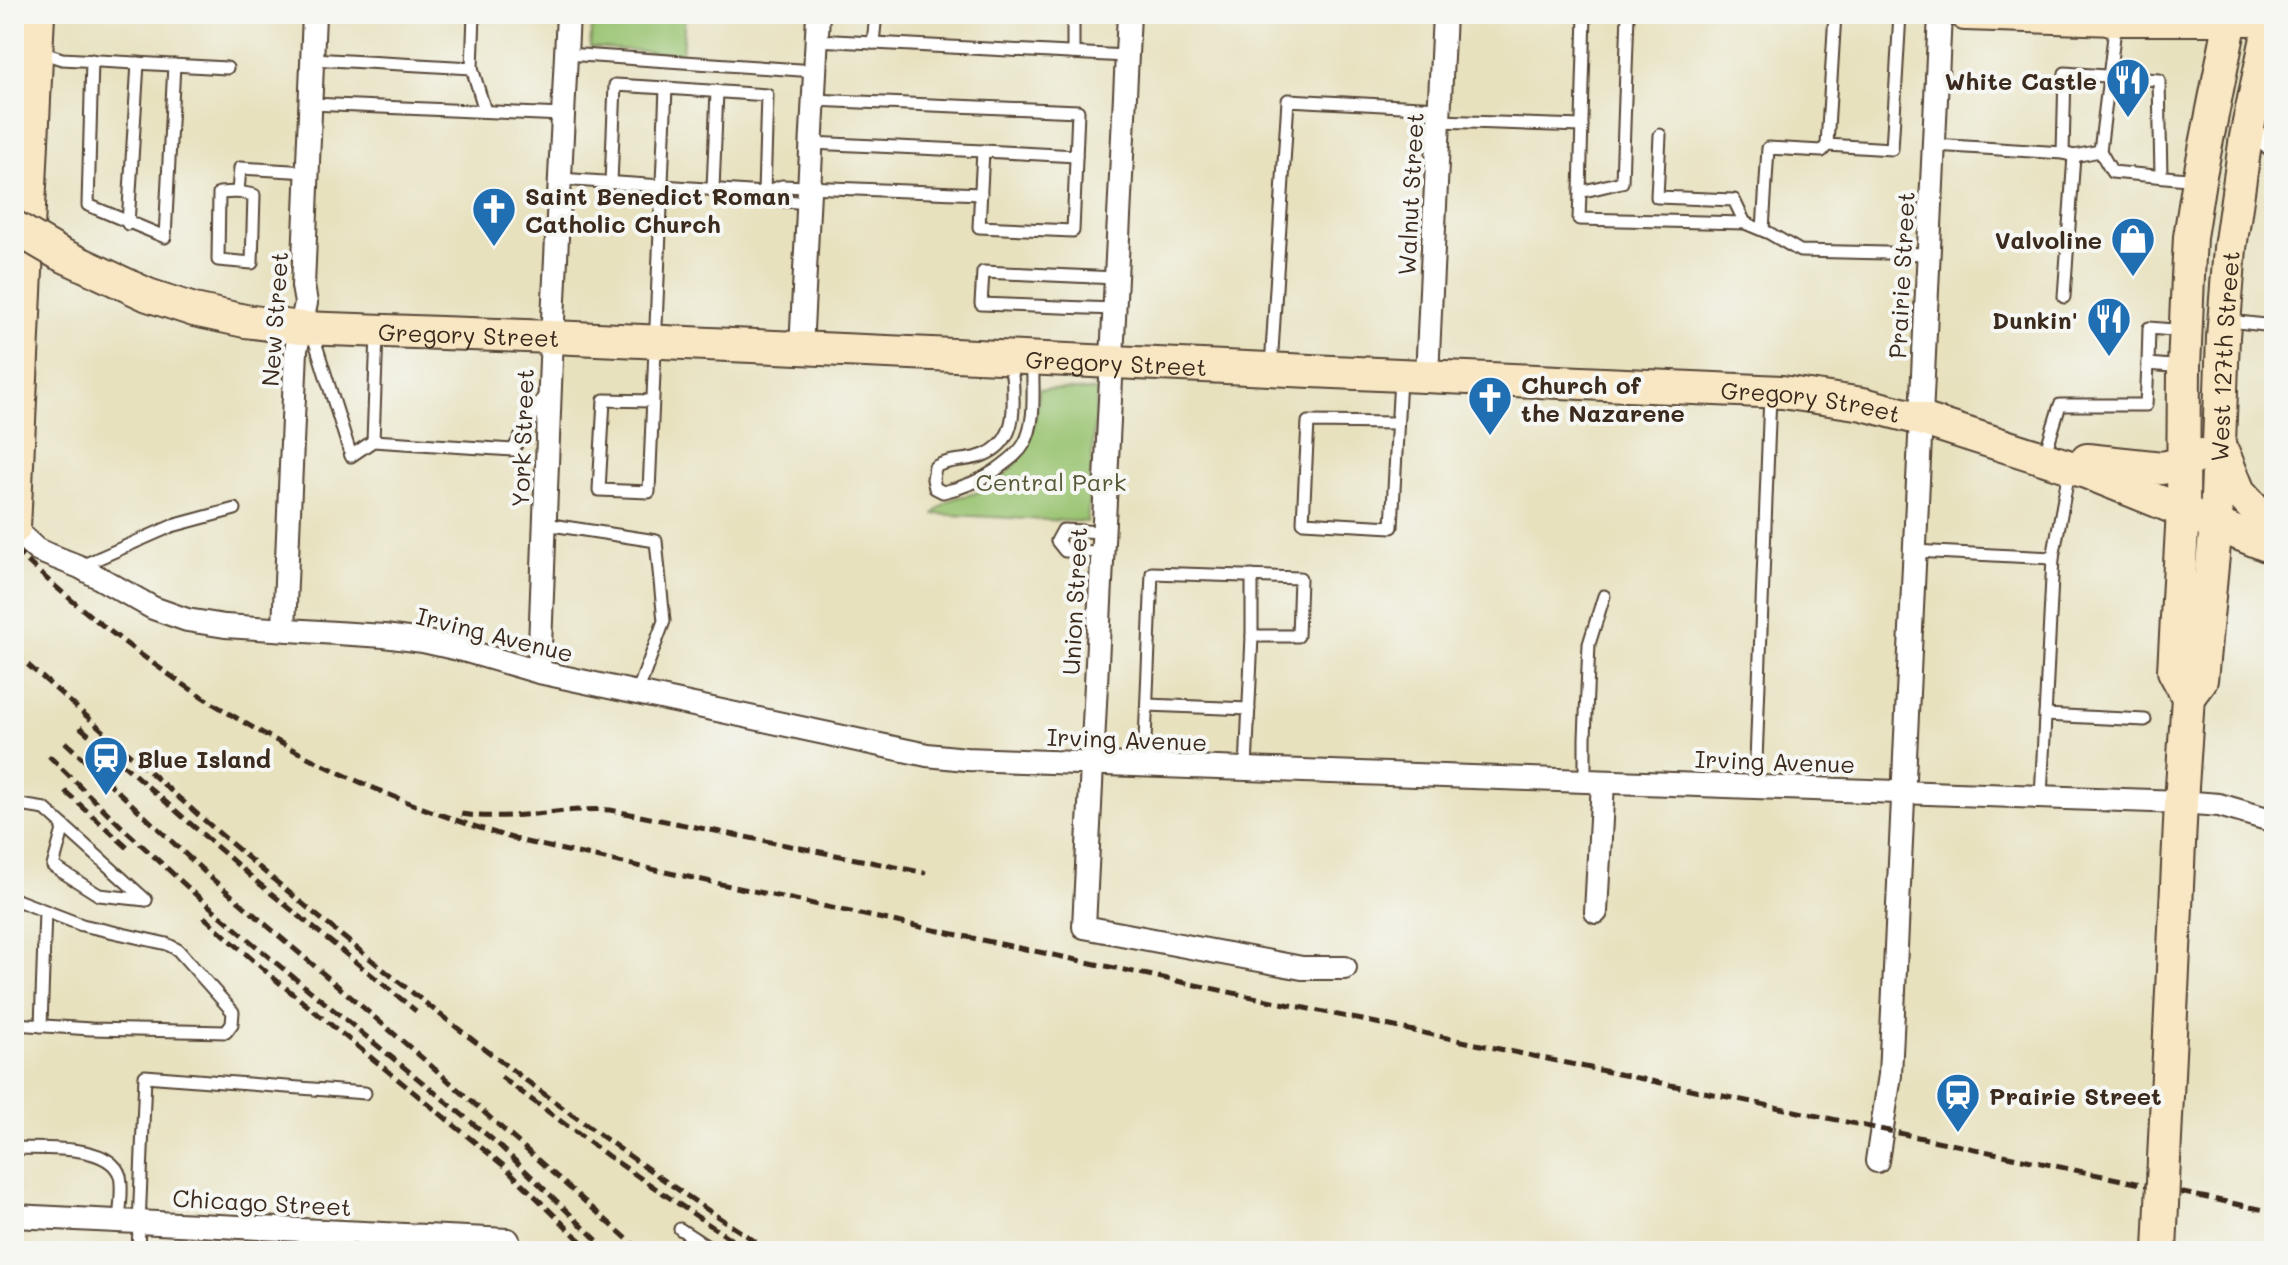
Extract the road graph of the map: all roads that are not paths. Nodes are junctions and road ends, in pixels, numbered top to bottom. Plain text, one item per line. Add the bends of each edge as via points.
1 (38, 14) edge
2 (314, 14) edge
3 (474, 14) edge
4 (568, 14) edge
5 (818, 14) edge
6 (876, 14) edge
7 (1073, 14) edge
8 (1129, 14) edge
9 (1444, 14) edge
10 (1585, 14) edge
11 (1628, 14) edge
12 (1835, 14) edge
13 (1900, 14) edge
14 (1940, 14) edge
15 (1969, 14) edge
16 (2232, 16) edge
17 (2273, 18) edge
18 (2116, 19) junction
19 (816, 40) junction
20 (873, 43) junction
21 (25, 50) edge
22 (1073, 53) junction
23 (566, 54) junction
24 (1126, 56) junction
25 (312, 59) junction
26 (92, 60) junction
27 (138, 63) junction
28 (174, 65) junction
29 (227, 68) dead end
30 (472, 68) junction
31 (815, 71) junction
32 (2108, 76) junction
33 (666, 88) junction
34 (717, 91) junction
35 (813, 100) junction
36 (311, 104) junction
37 (485, 111) junction
38 (1439, 114) junction
39 (563, 115) junction
40 (1582, 126) junction
41 (1660, 135) dead end
42 (2259, 136) edge
43 (811, 143) junction
44 (1827, 145) junction
45 (1934, 145) junction
46 (983, 151) junction
47 (2100, 151) junction
48 (2068, 154) junction
49 (2274, 154) edge
50 (1076, 156) junction
51 (308, 172) junction
52 (2161, 176) junction
53 (560, 179) junction
54 (2199, 180) junction
55 (611, 183) junction
56 (661, 186) junction
57 (713, 189) junction
58 (238, 192) junction
59 (1580, 192) junction
60 (764, 193) junction
61 (981, 194) junction
62 (809, 195) junction
63 (1745, 223) junction
64 (128, 224) junction
65 (14, 227) edge
66 (1763, 230) junction
67 (1929, 254) junction
68 (1116, 278) junction
69 (2064, 297) dead end
70 (1114, 309) junction
71 (2224, 320) junction
72 (2274, 326) edge
73 (306, 328) junction
74 (377, 330) junction
75 (2185, 331) junction
76 (552, 337) junction
77 (654, 342) junction
78 (801, 349) junction
79 (1020, 359) junction
80 (1111, 363) junction
81 (2148, 364) junction
82 (2184, 367) junction
83 (1270, 370) junction
84 (1414, 376) junction
85 (551, 386) junction
86 (1770, 392) junction
87 (652, 401) junction
88 (1921, 419) junction
89 (1397, 423) junction
90 (373, 441) junction
91 (2220, 445) junction
92 (2057, 462) junction
93 (2184, 463) junction
94 (235, 509) dead end
95 (2183, 510) junction
96 (545, 524) junction
97 (2216, 524) junction
98 (14, 529) edge
99 (2274, 530) edge
100 (2274, 548) edge
101 (1914, 551) junction
102 (2053, 558) junction
103 (80, 567) junction
104 (1252, 576) junction
105 (1604, 596) dead end
106 (284, 628) junction
107 (1252, 636) junction
108 (539, 672) junction
109 (637, 693) junction
110 (2188, 697) junction
111 (1147, 705) junction
112 (1249, 709) junction
113 (2045, 715) junction
114 (2145, 720) dead end
115 (1092, 763) junction
116 (1144, 765) junction
117 (1246, 769) junction
118 (1594, 781) junction
119 (1755, 787) junction
120 (1903, 792) junction
121 (2041, 797) junction
122 (2181, 802) junction
123 (14, 804) edge
124 (2274, 821) edge
125 (64, 826) junction
126 (14, 899) edge
127 (45, 911) junction
128 (1596, 912) dead end
129 (1345, 968) dead end
130 (14, 1024) edge
131 (41, 1026) junction
132 (365, 1093) dead end
133 (14, 1148) edge
134 (1877, 1161) dead end
135 (14, 1216) edge
136 (129, 1221) junction
137 (680, 1229) dead end
138 (508, 1246) edge
139 (138, 1251) edge
140 (714, 1251) edge
141 (2160, 1251) edge

1 - 21 main road
2 - 25 street, New Street
3 - 30 lane
4 - 23 street, York Street
5 - 19 street
6 - 20 lane
7 - 22 lane
8 - 24 street, Union Street
9 - 38 street, Walnut Street
10 - 40 lane
11 - 59 lane via 1622,182
12 - 44 lane
13 - 44 lane via 1892,149
14 - 45 street, Prairie Street
15 - 18 main road
16 - 17 main road
16 - 18 main road
16 - 54 main road, West 127th Street
17 - 42 main road, West 127th Street
18 - 32 lane
19 - 20 lane
19 - 31 street
20 - 22 lane
21 - 26 lane
21 - 98 main road
22 - 24 lane
23 - 31 lane
23 - 39 street, York Street
24 - 68 street, Union Street
25 - 30 lane
25 - 36 street, New Street
26 - 27 lane
26 - 64 lane via 88,205
27 - 28 lane
27 - 64 lane
28 - 29 lane
28 - 64 lane via 165,237
30 - 37 lane
31 - 35 street
32 - 47 lane
32 - 48 lane via 2065,73
32 - 52 lane via 2159,80
33 - 34 lane
33 - 55 lane via 615,85
33 - 56 lane
34 - 57 lane
34 - 60 lane via 767,95
35 - 43 street
35 - 50 lane via 1078,111
36 - 37 lane
36 - 51 street, New Street
37 - 39 lane
38 - 40 lane
38 - 83 lane via 1288,100
38 - 84 street, Walnut Street
39 - 53 street, York Street
40 - 59 lane
41 - 63 lane via 1657,197 1734,200
42 - 49 lane
42 - 71 main road, West 127th Street via 2230,248
43 - 46 lane
43 - 62 street
44 - 66 lane via 1822,151 1768,148
45 - 48 lane
45 - 67 street, Prairie Street
46 - 50 lane
46 - 61 lane
47 - 48 lane
47 - 52 lane via 2112,172
48 - 69 lane
50 - 61 lane via 1073,231 979,227
51 - 58 lane via 240,168
51 - 73 street, New Street
52 - 54 lane
53 - 55 lane
53 - 76 street, York Street
54 - 75 main road, West 127th Street
55 - 56 lane
56 - 57 lane
56 - 77 lane
57 - 60 lane
58 - 58 lane via 254,195 252,263 218,260 219,193
59 - 63 lane via 1579,219
60 - 62 lane via 775,200
61 - 62 lane
62 - 78 street
63 - 66 lane
65 - 73 main road, Gregory Street, bridge via 148,295 245,321
66 - 67 lane via 1800,251
67 - 88 street, Prairie Street
68 - 70 street, Union Street
68 - 70 lane via 983,272 981,304
70 - 80 street, Union Street
71 - 72 lane
71 - 91 main road, West 127th Street
73 - 74 main road, Gregory Street
73 - 90 lane via 351,456
73 - 106 street, New Street via 296,350
74 - 76 main road, Gregory Street
74 - 90 lane
75 - 81 lane via 2149,328
75 - 82 main road, West 127th Street
76 - 77 main road, Gregory Street
76 - 85 street, York Street
77 - 78 main road, Gregory Street
77 - 87 lane
78 - 79 main road, Gregory Street
79 - 79 lane via 1012,368 1013,414 1006,438 983,456 935,467 935,488 960,489 986,476 1024,445 1033,409
79 - 80 main road, Gregory Street
80 - 83 main road, Gregory Street
80 - 115 street, Union Street
81 - 82 lane
81 - 92 lane via 2146,405 2060,405
82 - 93 main road, West 127th Street
83 - 84 main road, Gregory Street
84 - 86 main road, Gregory Street
84 - 89 lane
85 - 90 lane via 513,450
85 - 96 street, York Street
86 - 88 main road, Gregory Street via 1849,401
86 - 119 lane
87 - 87 lane via 649,492 599,490 604,400
88 - 92 main road, Gregory Street
88 - 101 street, Prairie Street
89 - 89 lane via 1392,527 1303,522 1308,422
91 - 93 main road
91 - 97 main road, West 127th Street
91 - 99 main road via 2239,492
92 - 93 main road via 2077,459 2162,468
92 - 95 main road, Gregory Street
92 - 102 lane
93 - 95 main road, West 127th Street
94 - 103 lane via 172,526
95 - 97 main road, Gregory Street
95 - 110 main road, West 127th Street via 2174,671
96 - 108 street, York Street
96 - 109 lane via 656,541 664,621
97 - 100 main road, Gregory Street
97 - 110 main road, West 127th Street via 2201,680
98 - 103 street, Irving Avenue via 37,550
101 - 102 lane
101 - 120 street, Prairie Street
102 - 113 lane
103 - 106 street, Irving Avenue via 153,608 187,620
104 - 107 lane
104 - 107 lane via 1300,578 1298,636
104 - 111 lane via 1152,573
105 - 118 lane via 1589,644 1585,738
106 - 108 street, Irving Avenue via 423,641
107 - 112 lane
108 - 109 street, Irving Avenue
109 - 115 street, Irving Avenue via 927,755
110 - 122 main road, West 127th Street
111 - 112 lane
111 - 116 lane
112 - 117 lane
113 - 114 lane
113 - 121 lane
115 - 116 street, Irving Avenue
115 - 129 street, Union Street via 1084,927 1302,968
116 - 117 street, Irving Avenue
117 - 118 street, Irving Avenue
118 - 119 street, Irving Avenue
118 - 128 street
119 - 120 street, Irving Avenue
120 - 121 street, Irving Avenue
120 - 134 street, Prairie Street via 1890,1075
121 - 122 street, Irving Avenue
122 - 124 street, Irving Avenue via 2219,805
122 - 141 main road, West 127th Street, bridge
123 - 125 lane via 45,809
125 - 125 lane via 53,866 99,895 146,900
126 - 127 lane
127 - 131 lane
127 - 131 lane via 167,944 233,1012 226,1032
130 - 131 lane
132 - 136 lane via 145,1076
133 - 136 lane via 89,1151 114,1164
135 - 136 street, Chicago Street
136 - 138 street, Chicago Street
136 - 139 lane
137 - 140 lane

